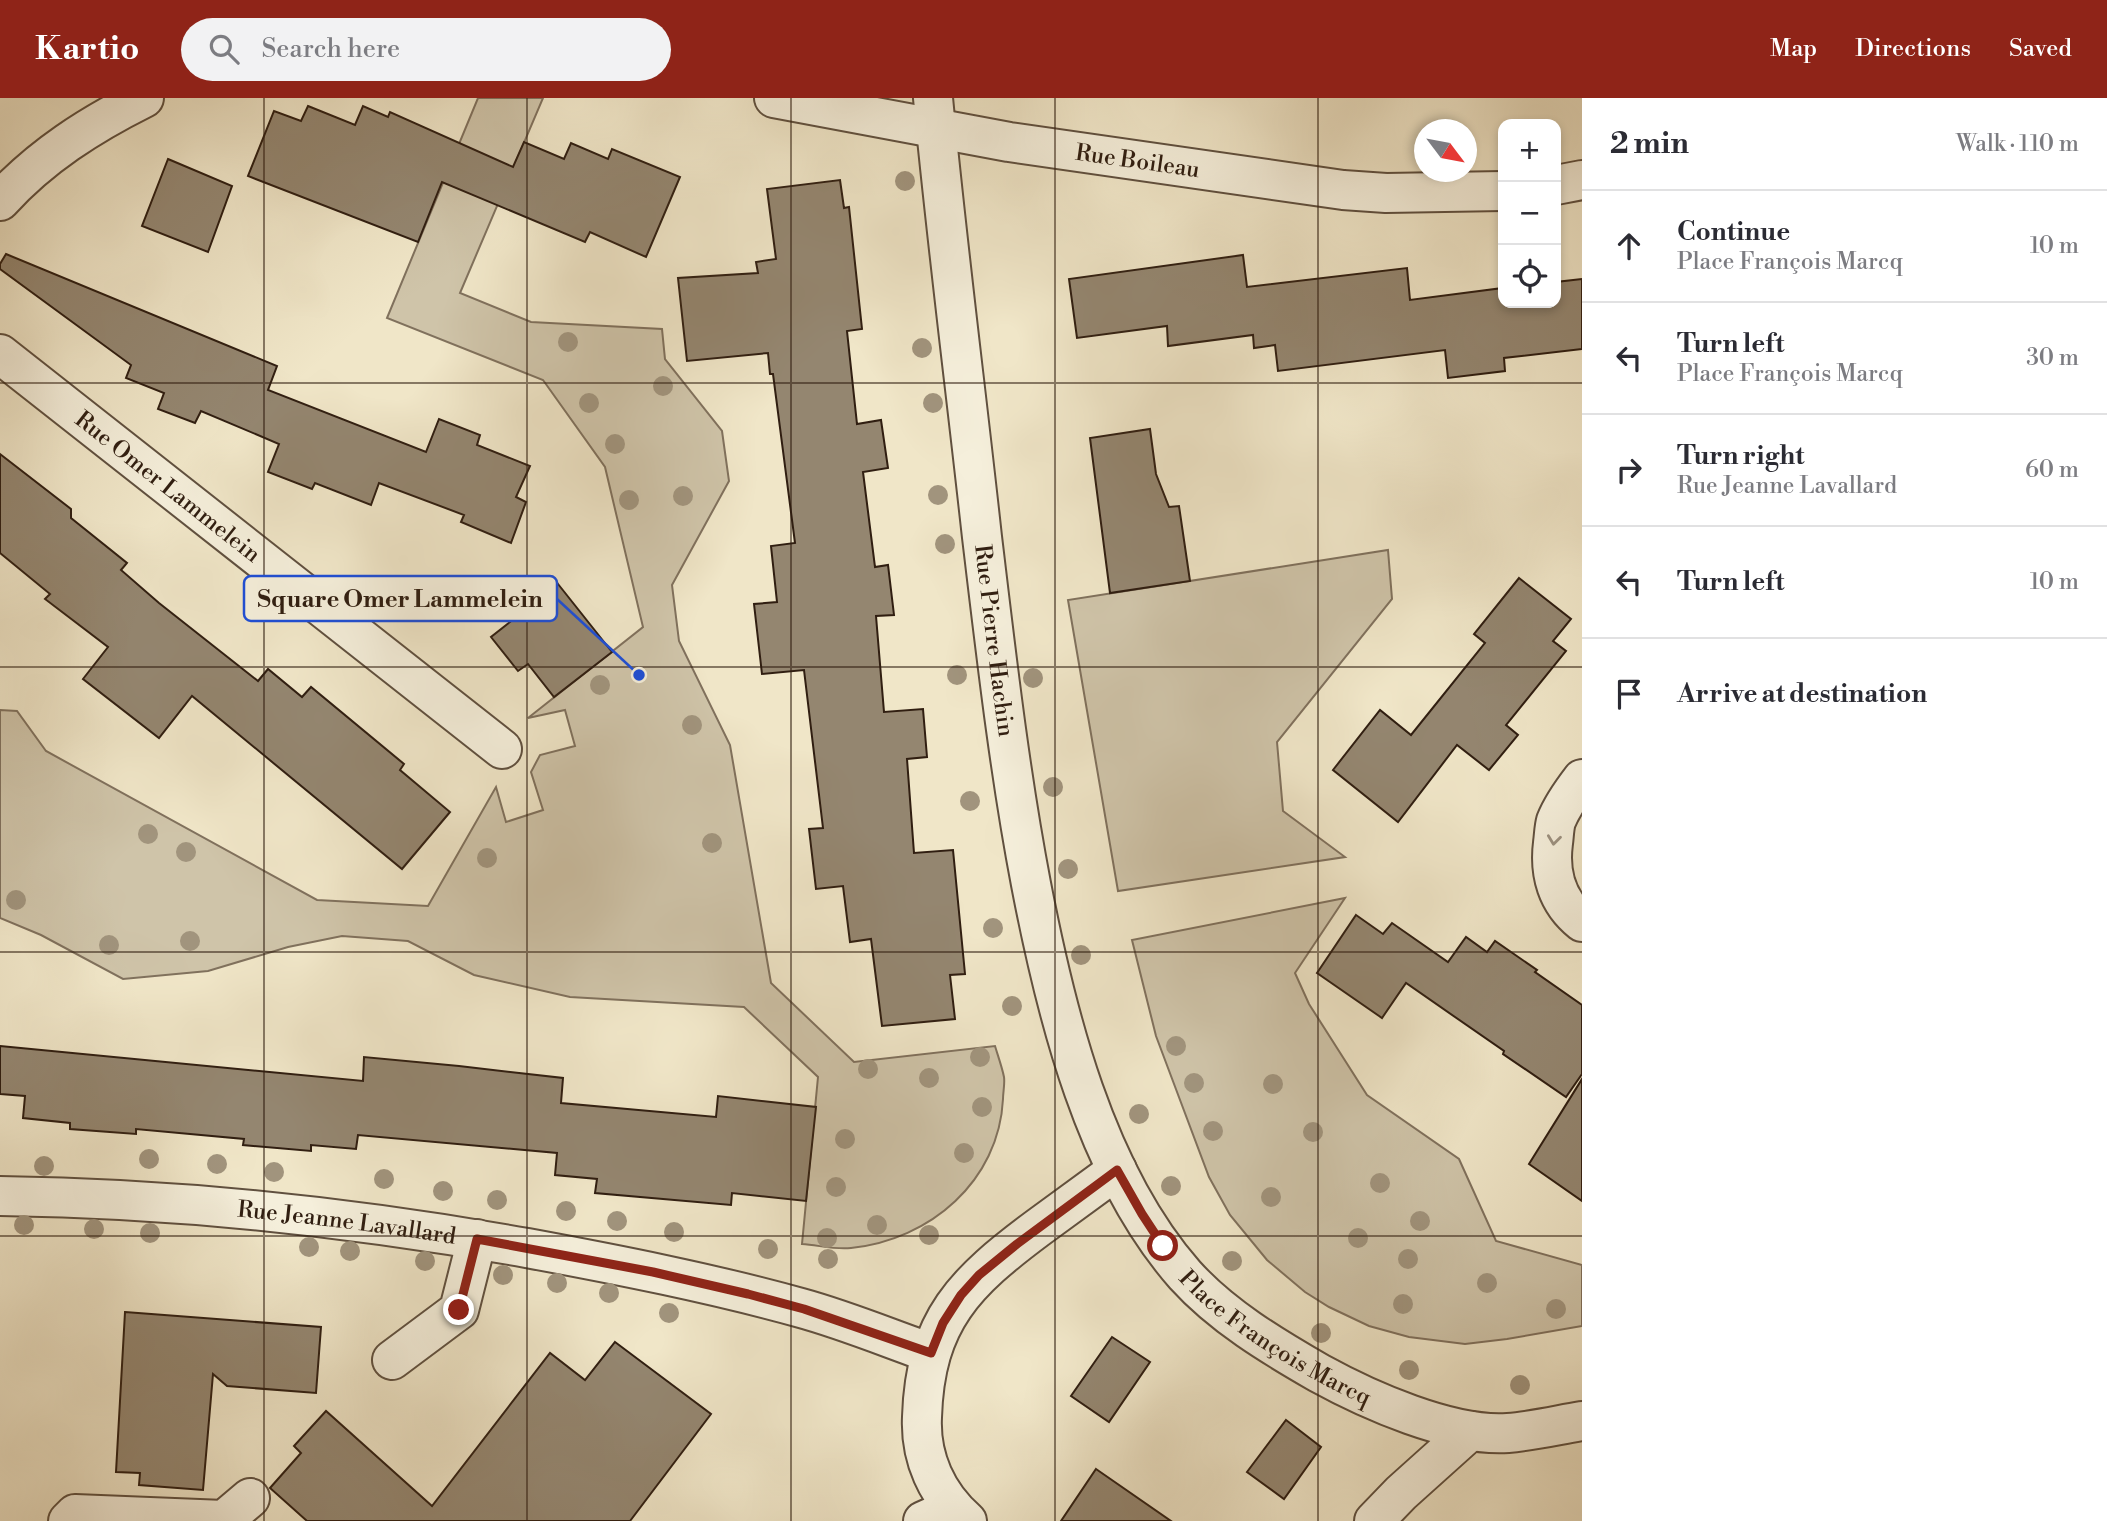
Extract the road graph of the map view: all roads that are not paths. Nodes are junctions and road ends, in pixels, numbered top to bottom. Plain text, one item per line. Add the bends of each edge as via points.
1 (144, 98) edge
2 (774, 98) edge
3 (934, 113) edge
4 (1582, 180) edge
5 (1561, 184) edge
6 (1498, 191) edge
7 (0, 201) edge
8 (0, 354) edge
9 (502, 749) dead end
10 (1582, 779) edge
11 (1582, 922) edge
12 (1117, 1170) junction
13 (0, 1196) edge
14 (477, 1239) junction
15 (931, 1353) junction
16 (391, 1360) dead end
17 (1582, 1421) edge
18 (1470, 1431) junction
19 (250, 1498) dead end
20 (947, 1517) edge
21 (68, 1521) edge
22 (1374, 1521) edge

1 - 7 street via 83,130
2 - 3 street, Rue Boileau
3 - 6 street, Rue Boileau via 1009,142 1343,190
3 - 12 street, Rue Pierre Hachin via 1017,809 1054,990 1091,1110
4 - 5 street
8 - 9 street, Rue Omer Lammelein
10 -> 11 street via 1556,823 1551,856 1560,898
12 - 15 street via 979,1275 943,1323
12 - 18 street, Place François Marcq via 1186,1275 1251,1331 1346,1388
13 - 14 street, Rue Jeanne Lavallard via 271,1211
14 - 15 street, Rue Jeanne Lavallard via 748,1294
14 - 16 street via 459,1310
15 - 20 street via 921,1426 928,1464
17 - 18 street, Place François Marcq via 1506,1433
18 - 22 street
19 - 21 street via 224,1520 75,1514

